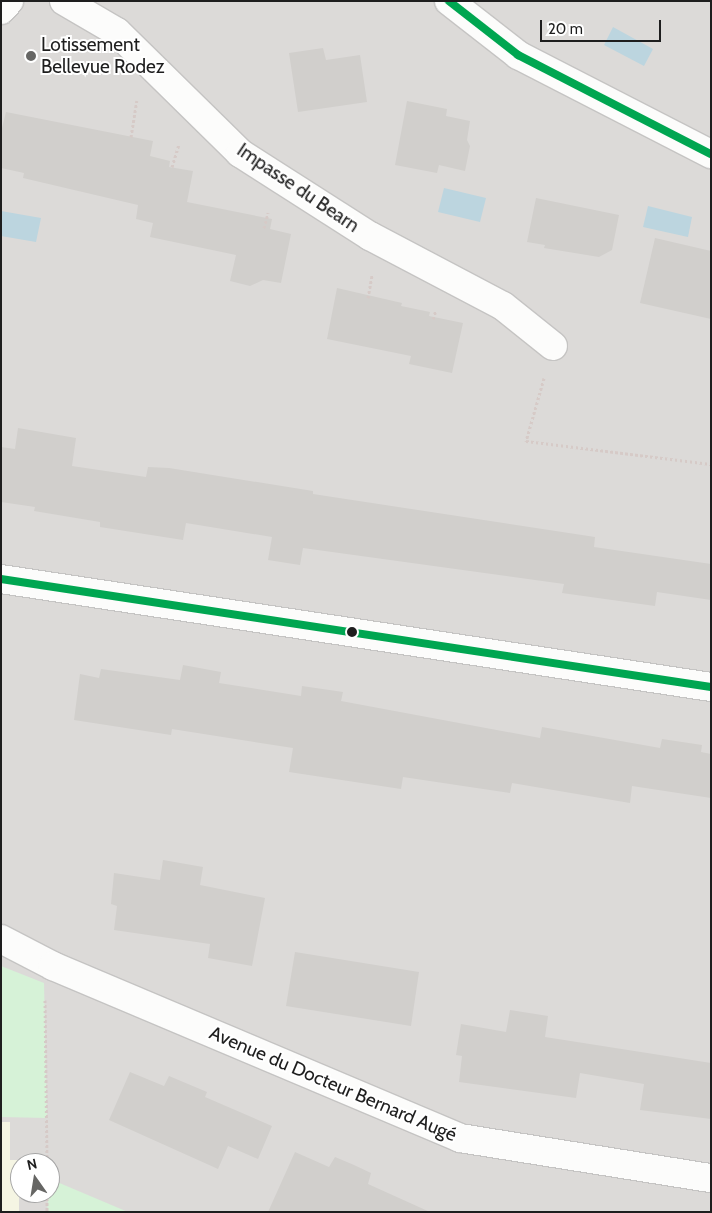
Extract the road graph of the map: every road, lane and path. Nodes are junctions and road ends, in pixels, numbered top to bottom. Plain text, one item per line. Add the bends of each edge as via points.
1 (8, 1) edge
2 (64, 1) edge
3 (449, 1) edge
4 (1, 10) edge
5 (711, 154) edge
6 (270, 203) dead end
7 (264, 228) dead end
8 (553, 346) joint
9 (711, 464) edge
10 (1, 579) edge
11 (711, 687) edge
12 (1, 939) edge
13 (45, 999) dead end
14 (47, 1153) edge
15 (711, 1178) edge

1 - 4 street
2 - 8 street, Impasse du Bearn via 117,32 240,153 370,236 503,306
3 - 5 street via 518,55
6 - 7 path
8 - 9 path via 526,441
10 - 11 street
12 - 15 street, Avenue du Docteur Bernard Augé via 53,966 460,1138
13 - 14 path

